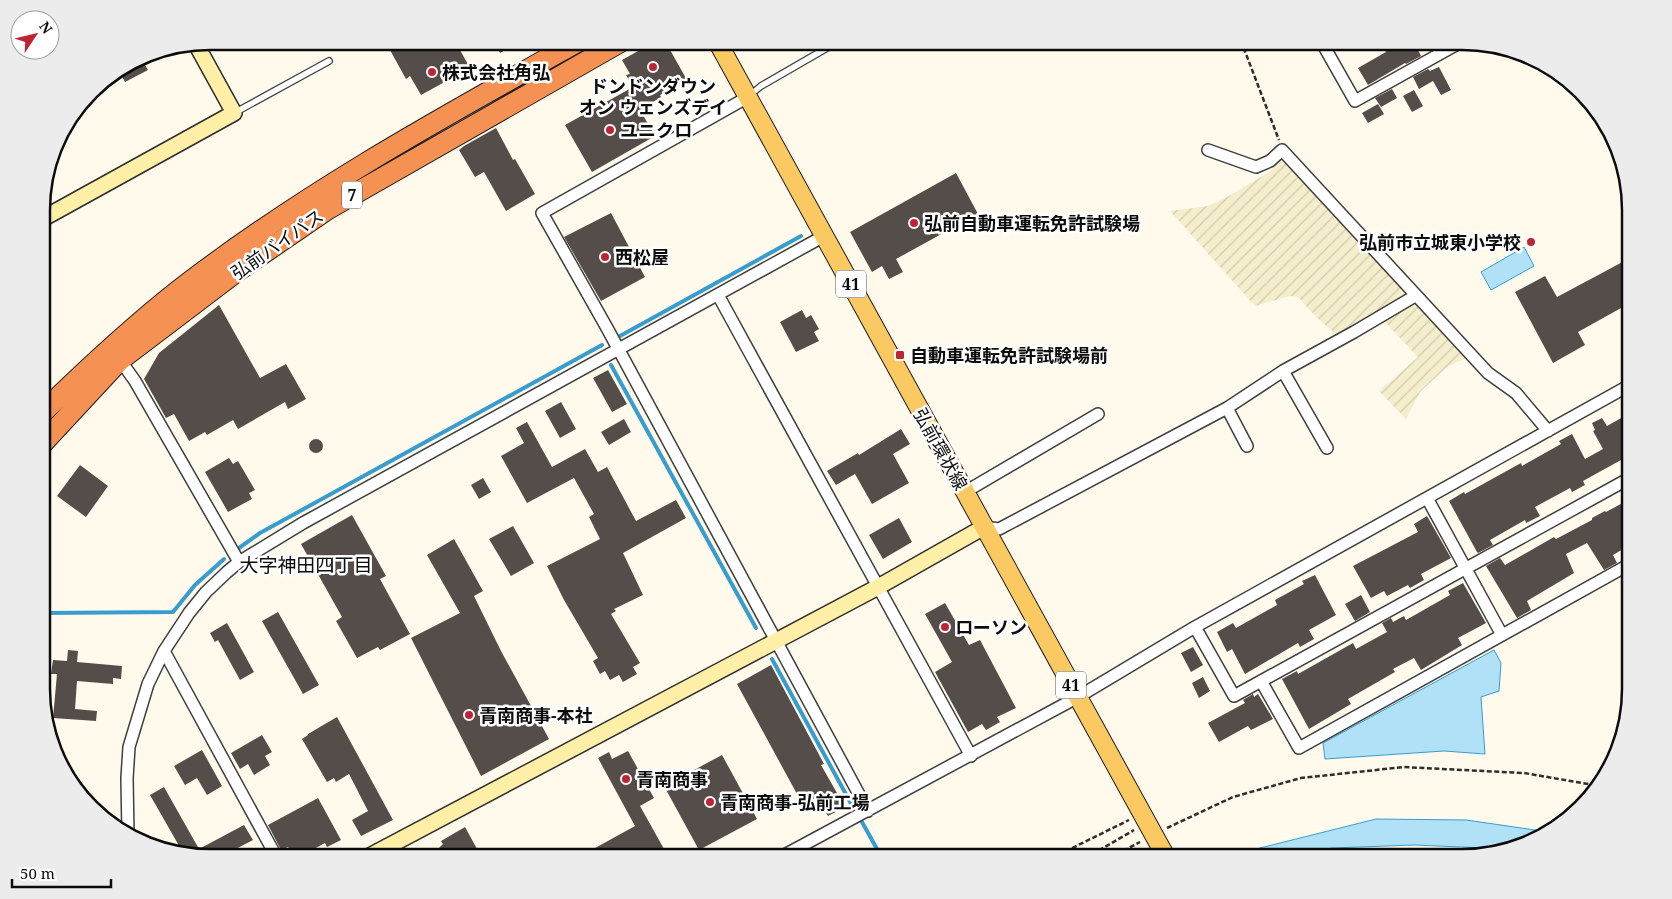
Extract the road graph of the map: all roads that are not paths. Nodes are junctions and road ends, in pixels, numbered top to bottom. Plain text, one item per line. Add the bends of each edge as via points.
1 (200, 50) edge
2 (563, 50) edge
3 (606, 50) edge
4 (722, 50) edge
5 (823, 50) edge
6 (1327, 50) edge
7 (1448, 50) edge
8 (329, 61) dead end
9 (748, 97) junction
10 (234, 113) junction
11 (1208, 150) dead end
12 (50, 215) edge
13 (824, 236) junction
14 (718, 295) junction
15 (1415, 296) junction
16 (618, 350) junction
17 (120, 360) junction
18 (98, 371) junction
19 (1283, 371) junction
20 (1622, 389) edge
21 (50, 397) edge
22 (50, 407) edge
23 (1227, 408) junction
24 (1098, 414) dead end
25 (1548, 431) junction
26 (50, 434) edge
27 (50, 444) edge
28 (1247, 446) dead end
29 (1328, 448) dead end
30 (1622, 482) edge
31 (965, 492) junction
32 (1427, 498) junction
33 (984, 527) junction
34 (239, 562) junction
35 (1622, 568) edge
36 (1466, 569) junction
37 (878, 587) junction
38 (1195, 627) junction
39 (1502, 635) junction
40 (776, 640) junction
41 (164, 651) junction
42 (1261, 681) junction
43 (1078, 697) junction
44 (971, 756) junction
45 (868, 811) junction
46 (128, 826) edge
47 (1159, 845) edge
48 (272, 849) edge
49 (392, 849) edge
50 (796, 849) edge

1 - 10 street
2 - 18 highway, 弘前バイパス / 7 via 442,117 252,237 183,288
3 - 17 highway, 弘前バイパス / 7 via 328,209 236,272
4 - 9 main road, 弘前環状線 / 41
5 - 9 lane
6 - 7 street via 1355,101
8 - 10 lane
9 - 13 main road, 弘前環状線 / 41
9 - 16 street via 542,213
10 - 12 street
11 - 15 street via 1256,167 1282,150
13 - 14 street
13 - 31 main road, 弘前環状線 / 41
14 - 16 street
14 - 37 street
15 - 19 street
15 - 25 street via 1488,373 1516,393
16 - 34 street via 303,523
16 - 40 street
17 - 18 highway, 弘前バイパス / 7
17 - 34 street
18 - 21 highway
18 - 22 highway, 弘前バイパス / 7
18 - 26 highway, 弘前バイパス / 7
18 - 27 highway
19 - 23 street
19 - 29 street
20 - 25 street
23 - 28 street
23 - 33 street via 999,529
24 - 31 street
25 - 32 street
30 - 36 street
31 - 33 main road, 弘前環状線 / 41
32 - 36 street
32 - 38 street
33 - 37 street
33 - 43 main road, 弘前環状線 / 41
34 - 41 street via 200,599
35 - 39 street
36 - 39 street
36 - 42 street
37 - 40 street
37 - 44 street
38 - 42 street via 1234,696
38 - 43 street
39 - 42 street via 1299,748
40 - 45 street
40 - 49 street
41 - 46 street via 148,684 129,747
41 - 48 street
43 - 44 street
43 - 47 main road, 弘前環状線 / 41
44 - 45 street
45 - 50 street

